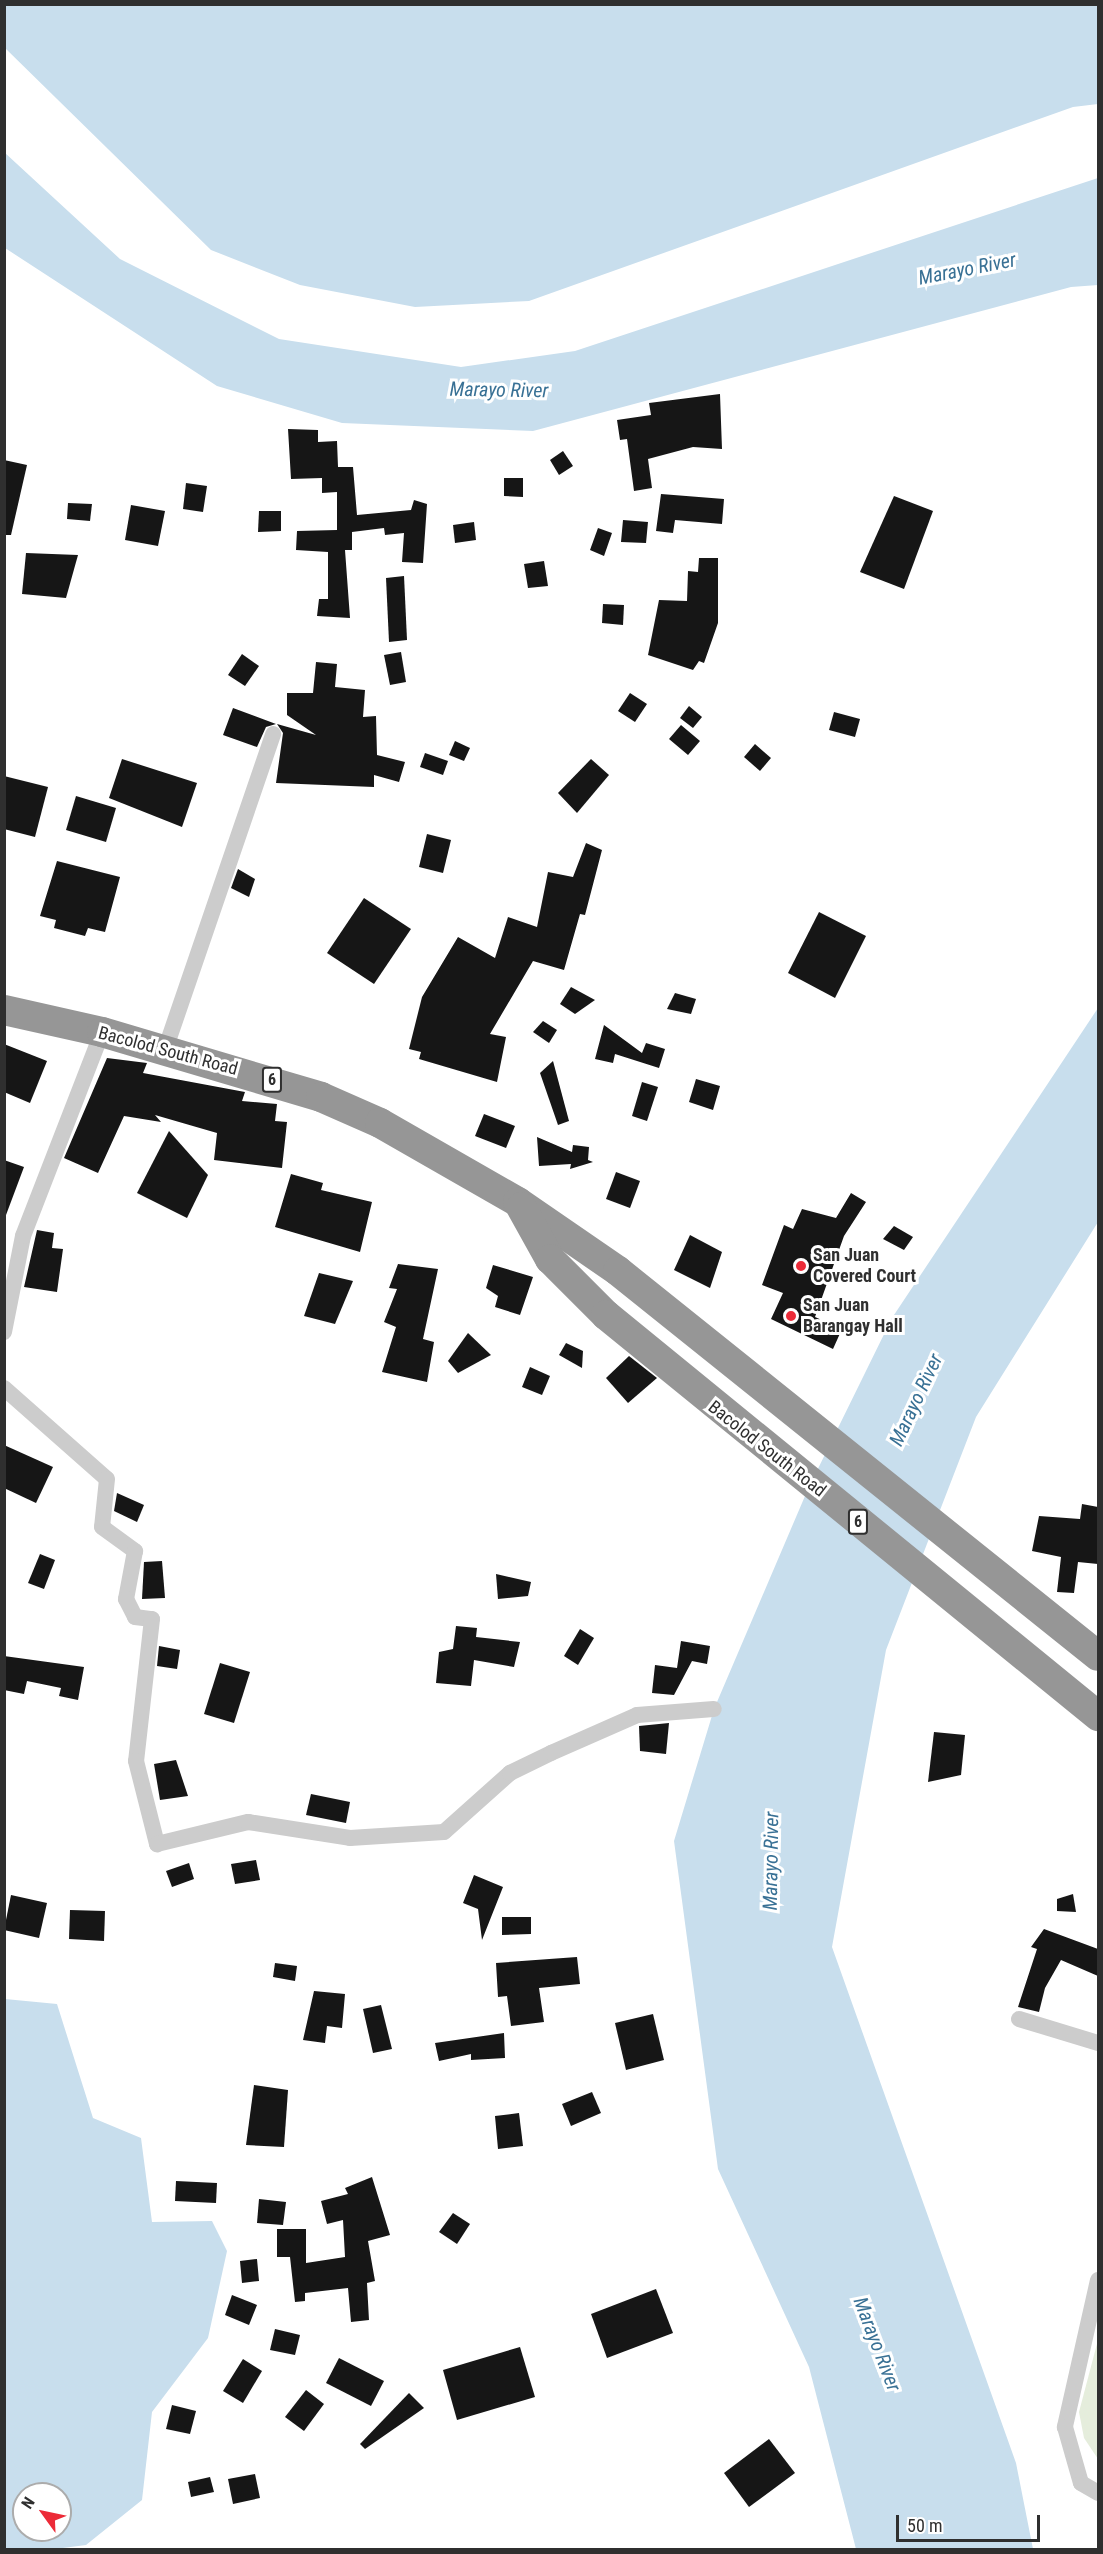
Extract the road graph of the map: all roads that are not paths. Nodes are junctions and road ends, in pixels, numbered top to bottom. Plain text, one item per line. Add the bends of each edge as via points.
1 (273, 735) dead end
2 (4, 1010) edge
3 (102, 1032) junction
4 (165, 1050) junction
5 (519, 1202) junction
6 (4, 1332) edge
7 (4, 1388) edge
8 (1098, 1656) edge
9 (714, 1709) dead end
10 (1098, 1716) edge
11 (1019, 2019) dead end
12 (1098, 2043) edge
13 (1098, 2280) edge
14 (1098, 2493) edge

1 - 4 street
2 - 3 highway, Bacolod South Road / 6
3 - 4 highway, Bacolod South Road / 6
3 - 6 street via 23,1236
4 - 5 highway, Bacolod South Road / 6 via 321,1097 380,1123
5 - 8 highway, Bacolod South Road / 6 via 618,1271
5 - 10 highway, Bacolod South Road / 6 via 550,1259 707,1402 1010,1641 1044,1677
7 - 9 street via 107,1479 102,1527 135,1551 126,1599 135,1617 152,1619 136,1761 157,1844 248,1822 350,1838 444,1832 510,1773 551,1753 637,1715
11 - 12 street
13 - 14 street via 1065,2427 1081,2483

